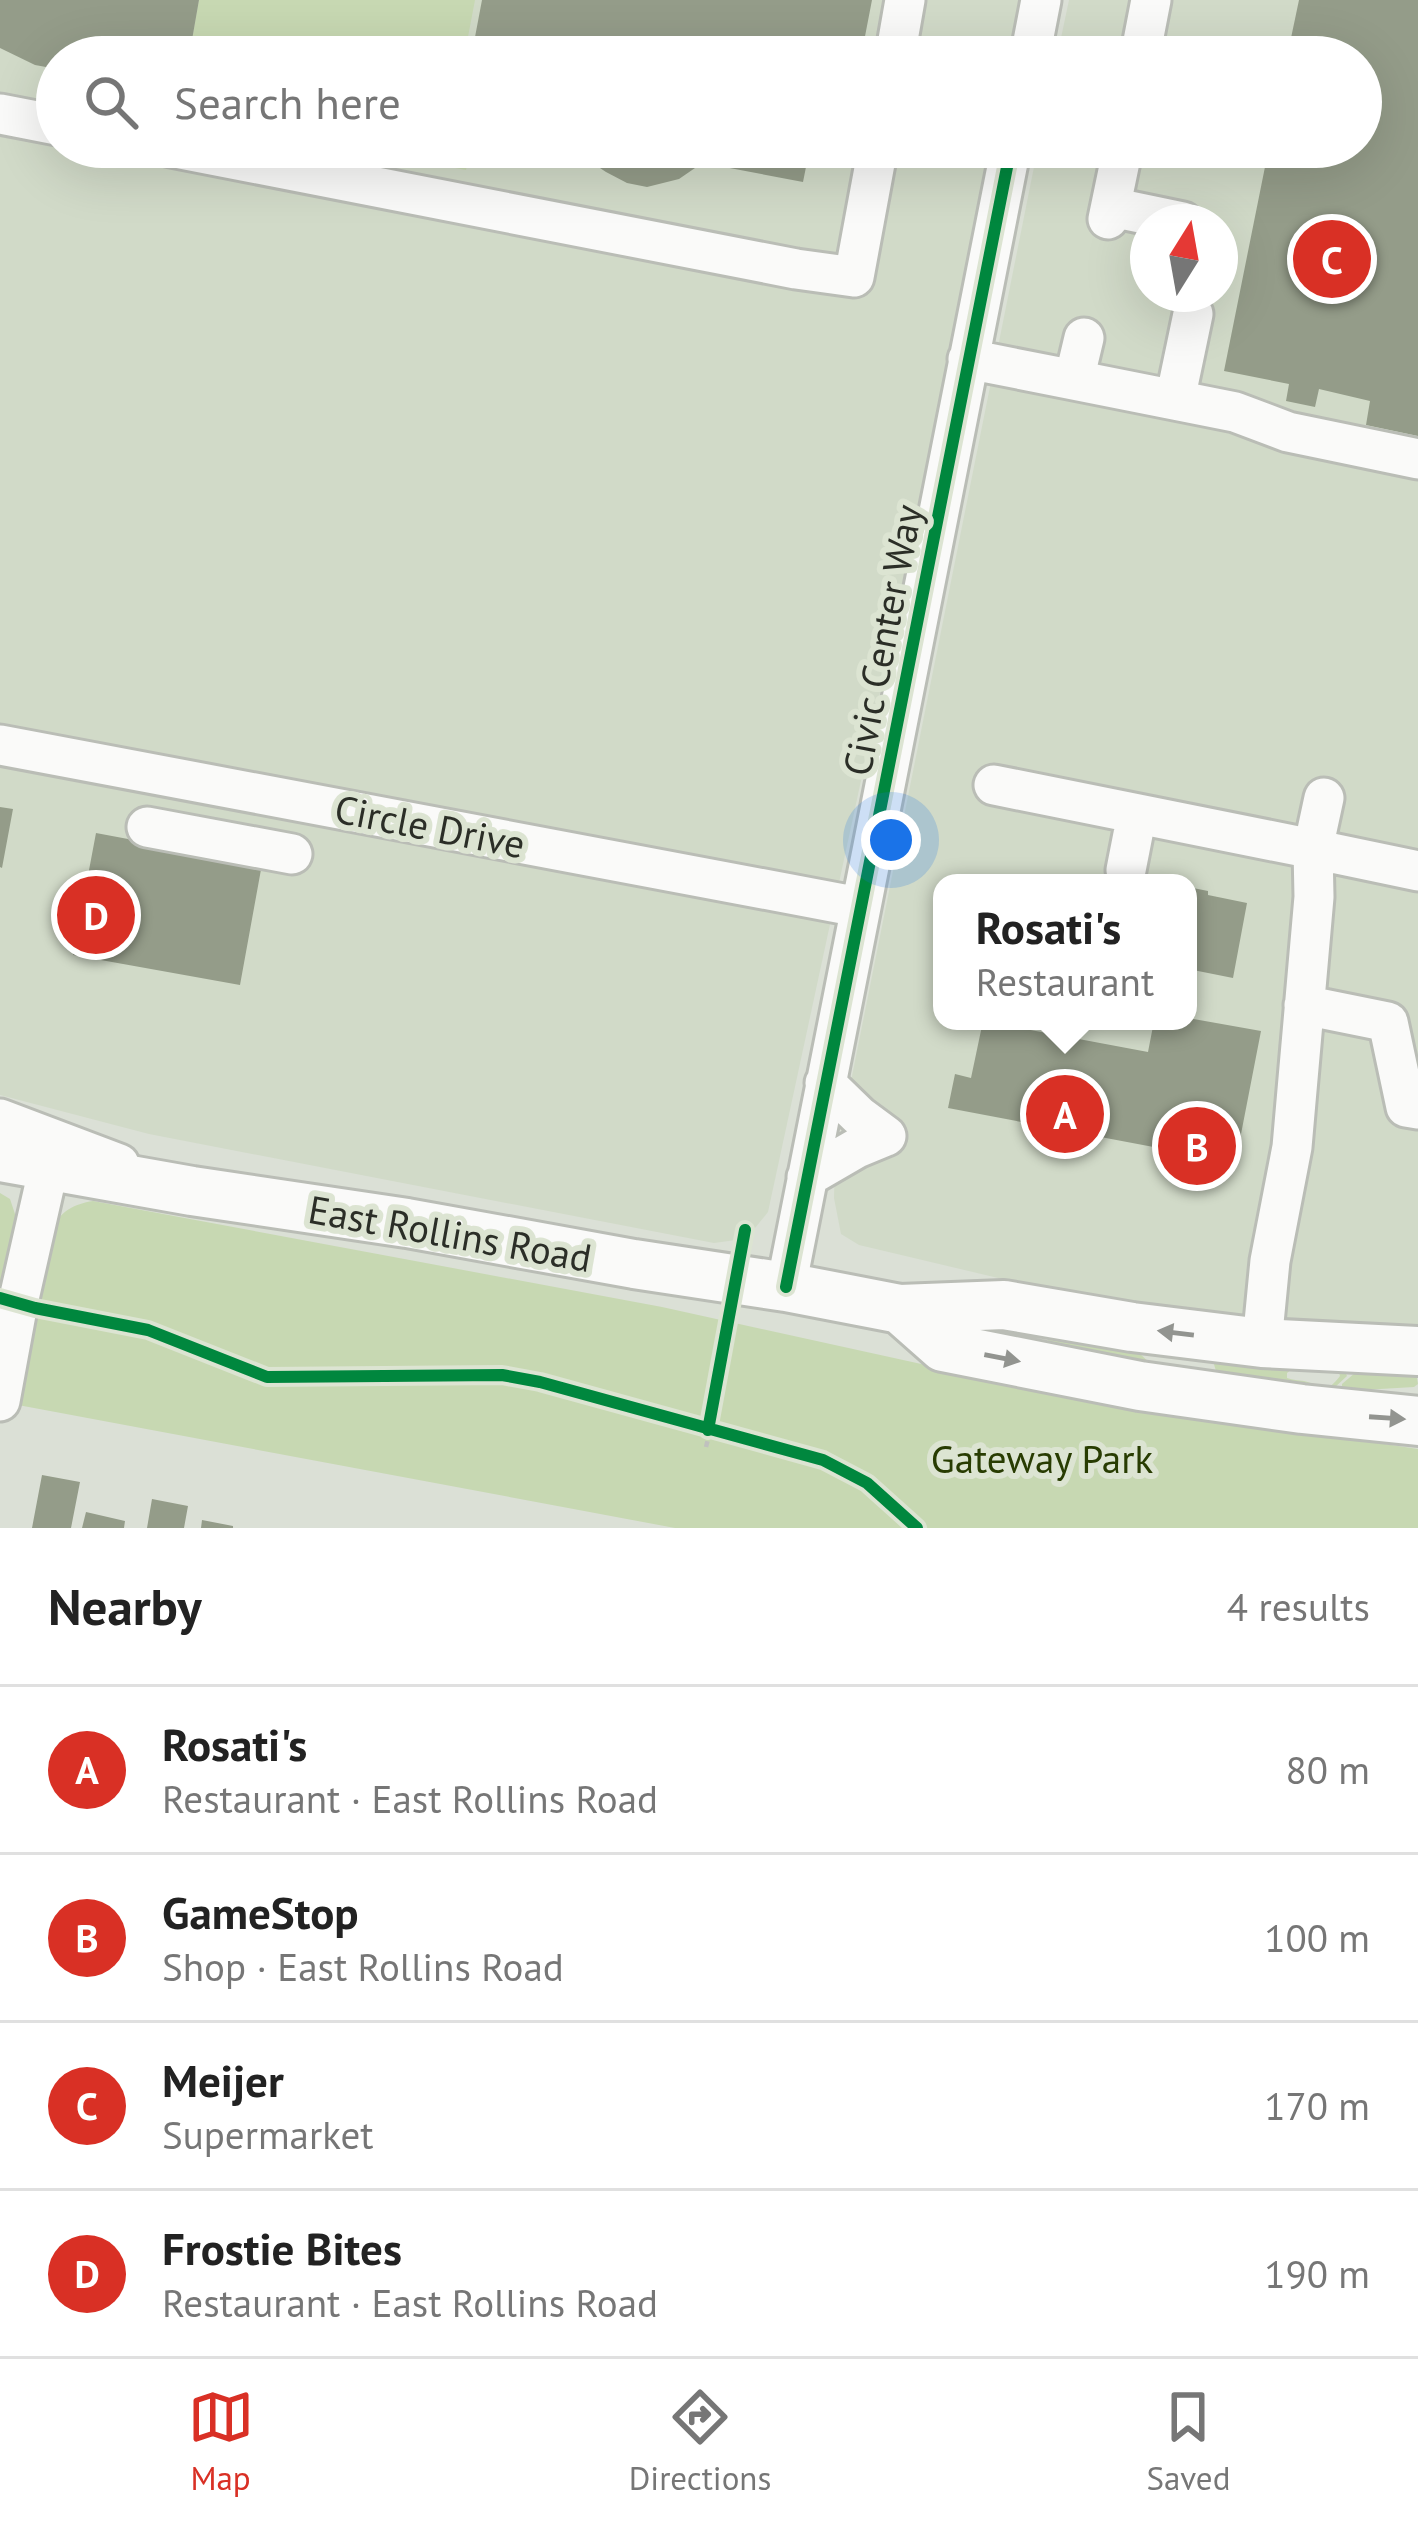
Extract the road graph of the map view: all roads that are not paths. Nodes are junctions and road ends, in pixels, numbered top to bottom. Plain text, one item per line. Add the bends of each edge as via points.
1 (905, 0) edge
2 (1041, 0) edge
3 (1151, 0) edge
4 (899, 36) edge
5 (1034, 36) edge
6 (1144, 36) edge
7 (0, 114) edge
8 (36, 121) edge
9 (278, 168) edge
10 (874, 168) edge
11 (1007, 168) edge
12 (1119, 168) edge
13 (1130, 215) edge
14 (1193, 314) dead end
15 (1084, 338) dead end
16 (968, 359) junction
17 (1074, 380) junction
18 (1175, 400) junction
19 (1418, 459) edge
20 (0, 745) edge
21 (994, 785) dead end
22 (1324, 798) dead end
23 (1137, 814) junction
24 (147, 827) dead end
25 (1313, 849) junction
26 (292, 854) dead end
27 (1126, 870) dead end
28 (1418, 871) edge
29 (860, 907) junction
30 (1304, 1004) junction
31 (1403, 1025) edge
32 (824, 1083) junction
33 (1418, 1109) edge
34 (0, 1119) edge
35 (0, 1157) edge
36 (49, 1166) junction
37 (807, 1177) junction
38 (192, 1191) junction
39 (786, 1287) junction
40 (900, 1309) junction
41 (1262, 1343) junction
42 (1418, 1351) edge
43 (0, 1401) edge
44 (1418, 1421) edge

1 - 4 street
2 - 5 street
3 - 6 street
7 - 8 street
9 - 10 street via 854,277
11 - 16 street, Civic Center Way
12 - 13 street via 1110,213
14 - 18 street
15 - 17 street
16 - 17 street
16 - 29 street, Civic Center Way
17 - 18 street
18 - 19 street
20 - 29 street, Circle Drive
21 - 23 street
22 - 25 street
23 - 25 street
23 - 27 street
24 - 26 street
25 - 28 street
25 - 30 street
29 - 32 street, Civic Center Way
30 - 31 street
30 - 41 street
31 - 33 street via 1406,1107
32 - 37 street, Civic Center Way
32 - 37 street via 886,1136
34 - 38 street
35 - 36 main road, East Rollins Road
36 - 38 main road, East Rollins Road
36 - 43 street
37 - 39 street, Civic Center Way
38 - 39 main road, East Rollins Road
39 - 40 main road, East Rollins Road
41 -> 40 main road, East Rollins Road via 1004,1305
40 -> 44 main road, East Rollins Road via 944,1347 1140,1386
41 - 42 main road, East Rollins Road

